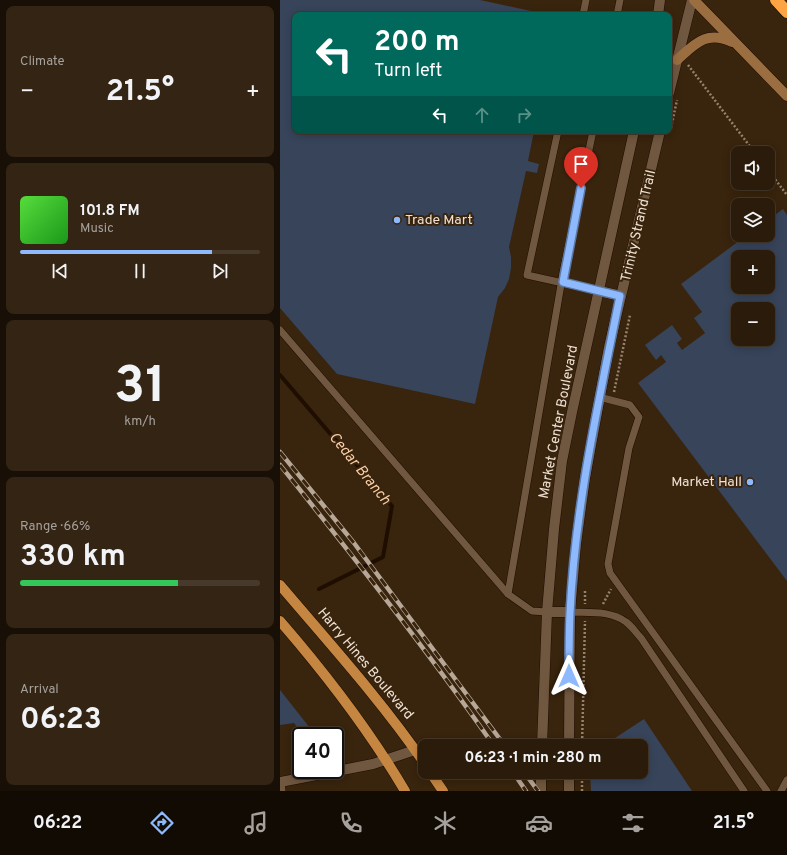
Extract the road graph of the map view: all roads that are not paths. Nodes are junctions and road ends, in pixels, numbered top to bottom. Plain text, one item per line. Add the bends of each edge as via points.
1 (586, 0) edge
2 (620, 0) edge
3 (660, 0) edge
4 (693, 0) edge
5 (776, 0) edge
6 (584, 12) edge
7 (618, 12) edge
8 (658, 12) edge
9 (787, 12) edge
10 (735, 43) junction
11 (677, 60) junction
12 (674, 93) edge
13 (787, 96) edge
14 (557, 134) edge
15 (592, 134) edge
16 (633, 134) edge
17 (659, 134) edge
18 (563, 282) junction
19 (599, 291) junction
20 (620, 296) junction
21 (280, 330) edge
22 (599, 397) junction
23 (280, 585) edge
24 (508, 594) junction
25 (547, 612) junction
26 (570, 612) junction
27 (280, 621) edge
28 (542, 739) edge
29 (569, 739) edge
30 (415, 750) junction
31 (418, 754) edge
32 (387, 760) junction
33 (435, 779) edge
34 (541, 779) edge
35 (569, 779) edge
36 (787, 780) edge
37 (280, 782) edge
38 (282, 791) edge
39 (405, 791) edge
40 (443, 791) edge
41 (541, 791) edge
42 (569, 791) edge
43 (744, 791) edge
44 (767, 791) edge
45 (781, 791) edge

1 - 6 lane
2 - 7 lane
3 - 8 street
4 - 10 main road
4 - 11 street
5 - 9 highway
10 - 11 main road via 713,36 693,46
10 - 13 main road
11 - 12 street
14 - 18 lane via 527,275
15 - 18 lane
16 - 19 street, Market Center Boulevard
17 - 20 street
18 - 19 lane
18 - 24 lane
19 - 20 street
19 - 25 street, Market Center Boulevard via 562,461
20 - 22 street
21 - 24 lane
22 - 26 street via 576,544
22 - 44 lane via 630,405 639,417 629,448 608,564 610,573
23 - 30 main road, Harry Hines Boulevard via 363,680
24 - 25 lane via 532,612
25 - 26 street
25 - 28 street, Market Center Boulevard
26 - 29 street
26 - 43 lane via 598,613 614,616 626,622 641,638
27 - 32 main road via 309,654
30 - 31 main road, Harry Hines Boulevard
30 - 32 street
32 - 37 street
32 - 39 main road
33 - 40 main road
34 - 41 street
35 - 42 street
36 - 45 lane
37 - 38 lane

